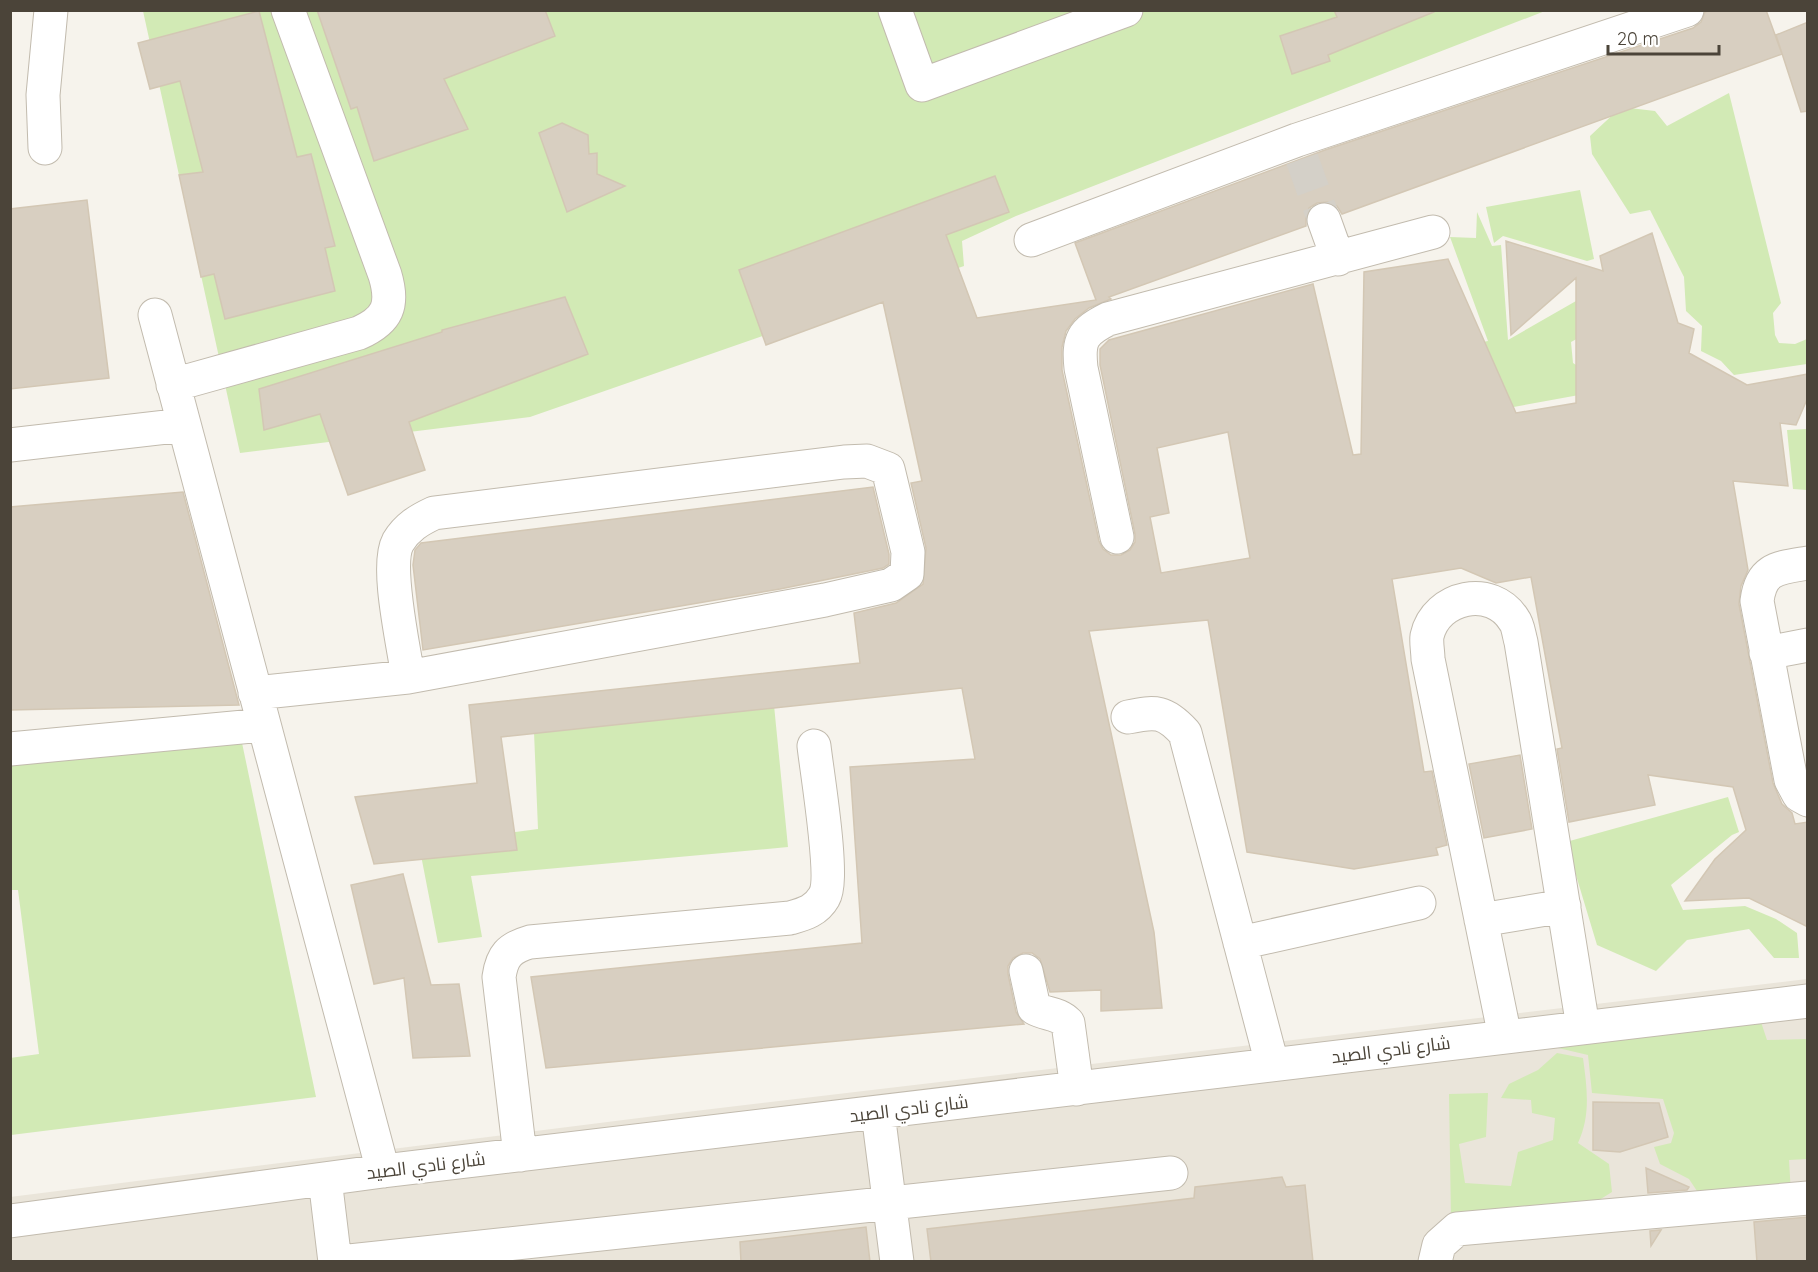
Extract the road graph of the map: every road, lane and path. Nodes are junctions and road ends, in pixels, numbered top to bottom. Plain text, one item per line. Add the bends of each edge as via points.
1 (51, 10) edge
2 (288, 10) edge
3 (895, 10) edge
4 (1126, 10) edge
5 (1687, 10) edge
6 (45, 148) dead end
7 (1324, 220) tunnel mouth
8 (1433, 232) dead end
9 (1031, 240) dead end
10 (1338, 259) junction
11 (155, 315) dead end
12 (173, 385) junction
13 (184, 425) junction
14 (10, 445) edge
15 (1117, 537) dead end
16 (1808, 563) edge
17 (1808, 645) edge
18 (1766, 653) junction
19 (408, 677) junction
20 (255, 693) junction
21 (1128, 717) dead end
22 (264, 725) junction
23 (814, 746) dead end
24 (10, 749) edge
25 (1808, 800) edge
26 (1419, 903) dead end
27 (1564, 906) junction
28 (1481, 920) junction
29 (1240, 943) junction
30 (1026, 971) dead end
31 (1808, 1001) edge
32 (1583, 1028) junction
33 (1505, 1037) junction
34 (1272, 1064) junction
35 (1077, 1089) junction
36 (878, 1113) junction
37 (520, 1155) junction
38 (382, 1171) junction
39 (1171, 1173) dead end
40 (325, 1179) junction
41 (1808, 1198) edge
42 (889, 1203) junction
43 (10, 1221) edge
44 (335, 1262) edge
45 (340, 1262) edge
46 (897, 1262) edge
47 (1435, 1262) edge

1 - 6 street via 43,95
2 - 12 street via 385,275 390,292 387,311 376,326 359,333
3 - 4 street via 922,85
5 - 9 street via 1300,149
7 - 10 street
8 - 10 street
10 - 15 street via 1108,319 1089,328 1079,347 1081,368
11 - 12 street
12 - 13 street
13 - 14 street
13 - 20 street
16 - 18 street via 1768,572 1759,585 1757,601
17 - 18 street
18 - 25 street via 1791,780 1799,795
19 - 19 street via 891,585 907,574 908,552 888,469 867,461 844,462 434,513 412,524 397,544 392,569
19 - 20 street
20 - 22 street
21 - 29 street via 1150,712 1171,717 1185,733
22 - 24 street
22 - 38 street
23 - 37 street via 828,874 825,896 811,912 790,918 530,942 513,947 502,960 499,977
26 - 29 street
27 - 28 street
27 - 28 street via 1515,620 1499,604 1477,597 1454,601 1436,616 1427,637 1428,659
27 - 32 street
28 - 33 street
29 - 34 street
30 - 35 street via 1034,1008 1061,1016 1068,1023
31 - 32 street, شارع نادي الصيد
32 - 33 street, شارع نادي الصيد
33 - 34 street, شارع نادي الصيد
34 - 35 street, شارع نادي الصيد
35 - 36 street, شارع نادي الصيد
36 - 37 street, شارع نادي الصيد
36 - 42 street
37 - 38 street, شارع نادي الصيد
38 - 40 street, شارع نادي الصيد
39 - 42 street
40 - 43 street, شارع نادي الصيد
40 - 44 street
41 - 47 street via 1457,1229 1439,1245
42 - 45 street
42 - 46 street

